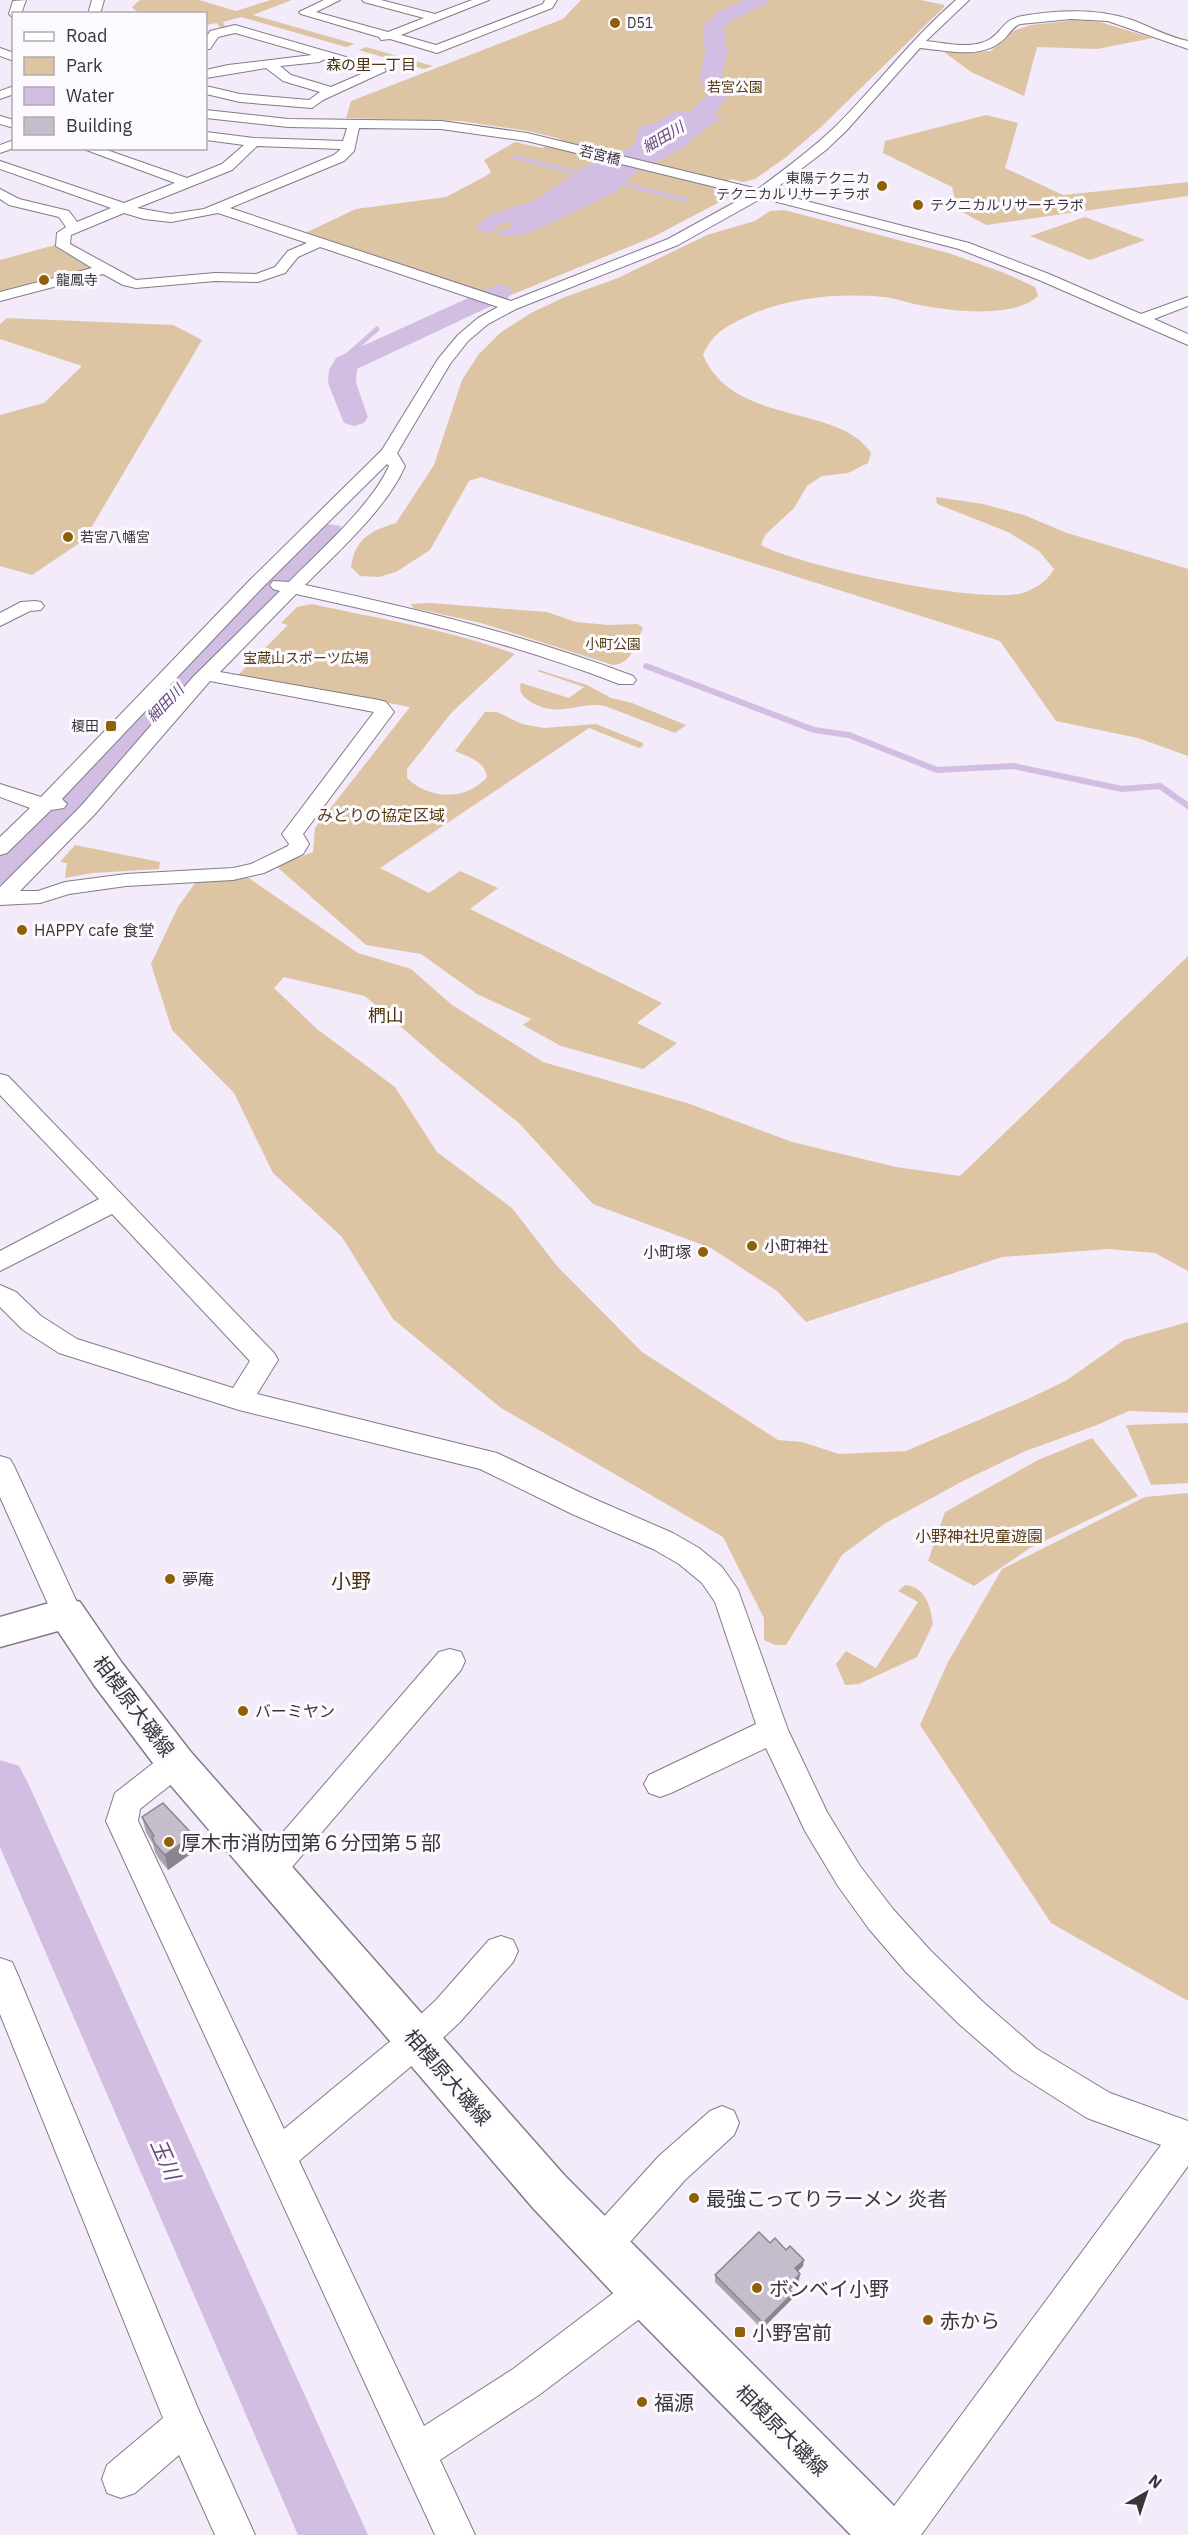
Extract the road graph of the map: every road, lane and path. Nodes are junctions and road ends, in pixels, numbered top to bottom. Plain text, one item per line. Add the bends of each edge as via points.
1 (334, 0) edge
2 (368, 0) edge
3 (482, 0) edge
4 (551, 0) edge
5 (963, 0) edge
6 (436, 18) junction
7 (210, 34) edge
8 (388, 36) junction
9 (367, 44) dead end
10 (918, 44) junction
11 (1188, 45) edge
12 (207, 47) edge
13 (346, 51) dead end
14 (329, 56) junction
15 (266, 65) junction
16 (207, 74) edge
17 (207, 90) edge
18 (331, 91) junction
19 (207, 114) edge
20 (354, 124) junction
21 (207, 136) edge
22 (254, 142) junction
23 (350, 145) junction
24 (93, 150) edge
25 (0, 165) edge
26 (18, 172) junction
27 (0, 178) edge
28 (189, 183) junction
29 (0, 193) edge
30 (760, 194) junction
31 (124, 208) junction
32 (219, 209) junction
33 (74, 228) junction
34 (320, 242) junction
35 (106, 269) junction
36 (0, 297) edge
37 (1188, 301) edge
38 (511, 306) junction
39 (1141, 319) junction
40 (1188, 340) edge
41 (389, 453) junction
42 (276, 584) junction
43 (35, 606) dead end
44 (0, 620) edge
45 (189, 677) junction
46 (626, 680) dead end
47 (0, 790) edge
48 (52, 803) junction
49 (83, 809) junction
50 (0, 849) edge
51 (1, 898) edge
52 (0, 1081) edge
53 (114, 1202) junction
54 (0, 1262) edge
55 (0, 1294) edge
56 (239, 1400) junction
57 (0, 1466) edge
58 (34, 1623) edge
59 (450, 1661) dead end
60 (772, 1730) junction
61 (176, 1763) junction
62 (660, 1784) dead end
63 (269, 1871) junction
64 (501, 1950) dead end
65 (0, 1972) edge
66 (416, 2041) junction
67 (722, 2123) dead end
68 (1187, 2138) edge
69 (278, 2157) junction
70 (602, 2246) junction
71 (645, 2292) junction
72 (185, 2425) junction
73 (416, 2453) junction
74 (121, 2479) dead end
75 (235, 2535) edge
76 (455, 2535) edge
77 (887, 2535) edge
78 (897, 2535) edge

1 - 8 street via 305,12
2 - 6 street
3 - 6 street
4 - 8 street via 548,6 437,50
5 - 10 street
6 - 8 street
7 - 14 street via 236,29
8 - 9 street
10 - 11 street via 986,46 1013,22 1081,16 1122,21 1159,38
10 - 30 street via 828,140
12 - 15 street
13 - 14 street
14 - 15 street
14 - 18 street via 380,71
15 - 16 street
15 - 18 street via 287,78
17 - 18 street via 240,98 312,104
19 - 20 street, 若宮橋 via 269,122
20 - 23 street
20 - 30 street, 若宮橋 via 457,127 547,142
21 - 22 street
22 - 23 street
22 - 28 street via 227,167
23 - 32 street via 331,162
24 - 28 street
25 - 26 street
26 - 27 street
26 - 31 street
28 - 31 street
29 - 33 street via 14,202 64,214
30 - 38 street via 673,242
30 - 39 street, 若宮橋 via 964,246
31 - 32 street via 171,218 198,216
31 - 33 street
32 - 34 street
33 - 35 street via 64,233 63,246
34 - 35 street via 292,254 280,270 258,278 214,277 136,284
34 - 38 street
35 - 36 street
37 - 39 street
38 - 41 street via 483,321 443,362
39 - 40 street, 若宮橋
41 - 42 street
41 - 42 street via 397,466 391,480 348,532
42 - 45 street
42 - 45 street
42 - 46 street via 539,648
43 - 44 street
45 - 48 street via 80,770
45 - 49 street
45 - 51 street via 379,706 384,712 292,834 299,844 296,850 257,869 126,880 66,888 40,897
47 - 48 street via 35,803
48 - 49 street
48 - 50 street
49 - 51 street
52 - 53 street
53 - 54 street
53 - 56 street via 265,1360
55 - 56 street via 32,1323 68,1346
56 - 60 street via 487,1461 663,1540 689,1556 712,1575 728,1598
57 - 58 street
58 - 61 main road, 相模原大磯線 via 108,1674
59 - 63 street
60 - 62 street
60 - 68 street via 816,1821 849,1876 910,1952 971,2013 1025,2060 1099,2106
61 - 63 main road, 相模原大磯線
61 - 69 street via 126,1802 122,1821
63 - 66 main road, 相模原大磯線
64 - 66 street
65 - 72 street
66 - 69 street
66 - 70 main road, 相模原大磯線
67 - 70 street via 672,2168
68 - 78 street
69 - 73 street
70 - 71 main road, 相模原大磯線
71 - 73 street via 526,2382
71 - 77 main road, 相模原大磯線
72 - 74 street
72 - 75 street
73 - 76 street

